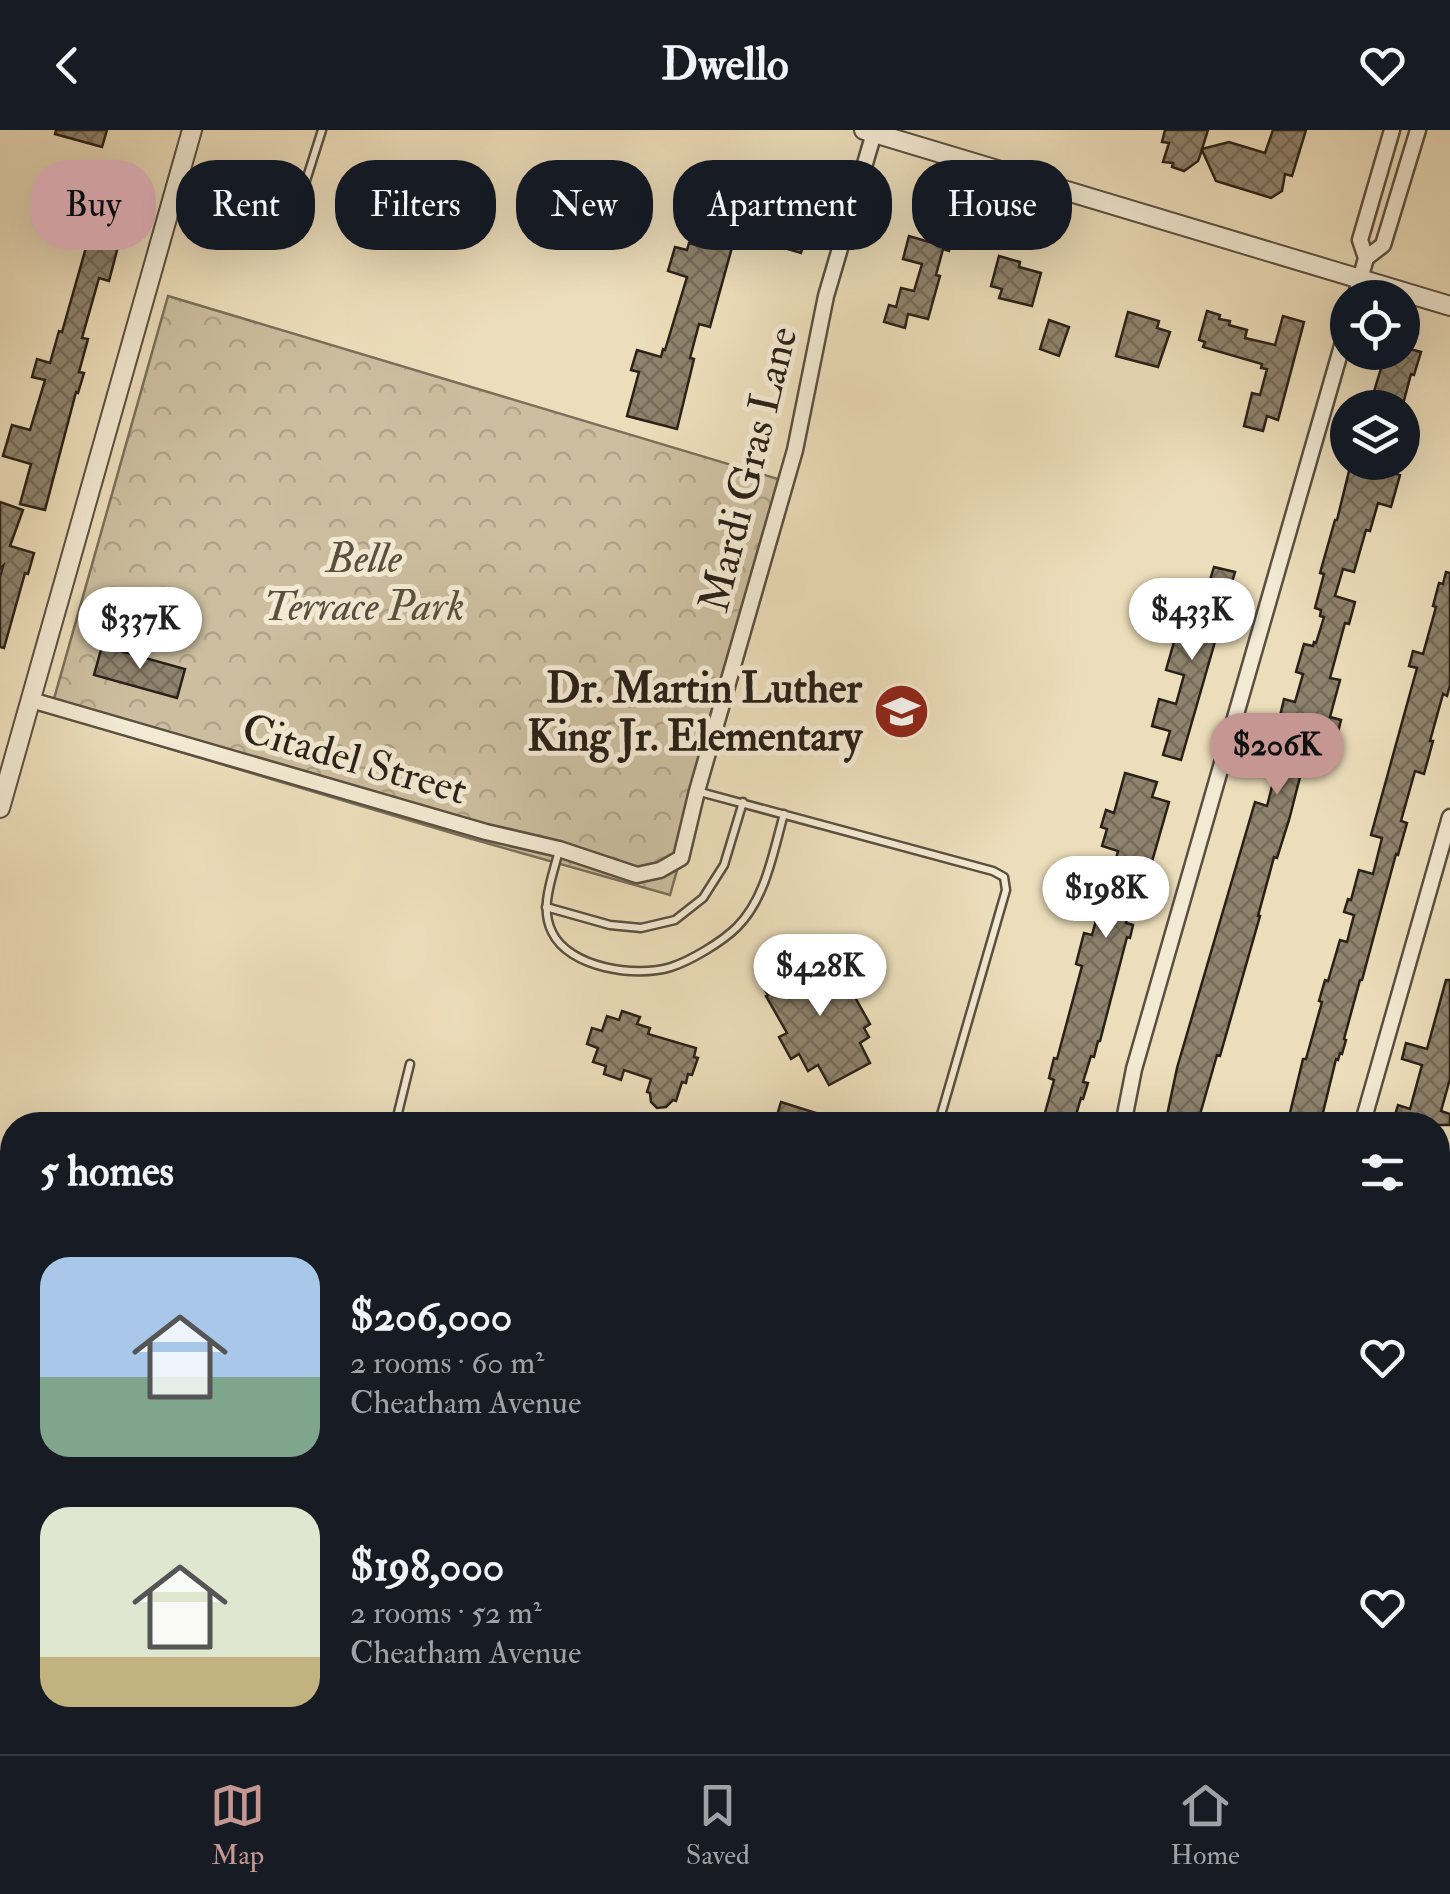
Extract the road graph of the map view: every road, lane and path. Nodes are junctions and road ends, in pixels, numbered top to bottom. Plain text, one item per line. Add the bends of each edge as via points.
1 (192, 130) edge
2 (322, 130) edge
3 (1392, 130) edge
4 (1418, 130) edge
5 (869, 132) edge
6 (184, 160) edge
7 (313, 160) edge
8 (176, 188) edge
9 (1366, 258) junction
10 (1361, 279) junction
11 (1450, 306) edge
12 (1335, 370) edge
13 (31, 700) junction
14 (697, 791) junction
15 (743, 802) junction
16 (0, 808) edge
17 (784, 814) junction
18 (1450, 817) edge
19 (559, 849) junction
20 (660, 870) joint
21 (545, 907) junction
22 (410, 1064) dead end
23 (398, 1112) edge
24 (942, 1112) edge
25 (1125, 1112) edge
26 (1366, 1112) edge

1 - 6 street
2 - 7 lane
3 - 9 street via 1360,240
4 - 9 street via 1383,245
5 - 10 street
5 - 14 street, Mardi Gras Lane via 826,296 796,450
8 - 13 street
9 - 10 street
10 - 11 street
12 - 25 street
13 - 16 street
13 - 19 street, Citadel Street
14 - 15 lane
14 - 20 street, Mardi Gras Lane via 681,858
15 - 17 lane
15 - 21 lane via 724,866 704,898 675,920 610,926
17 - 21 lane via 756,902 736,928 670,967 640,971 574,957 552,934
17 - 24 lane via 1004,878 1006,890
18 - 26 street
19 - 20 street, Citadel Street via 637,874
19 - 21 lane
22 - 23 lane

